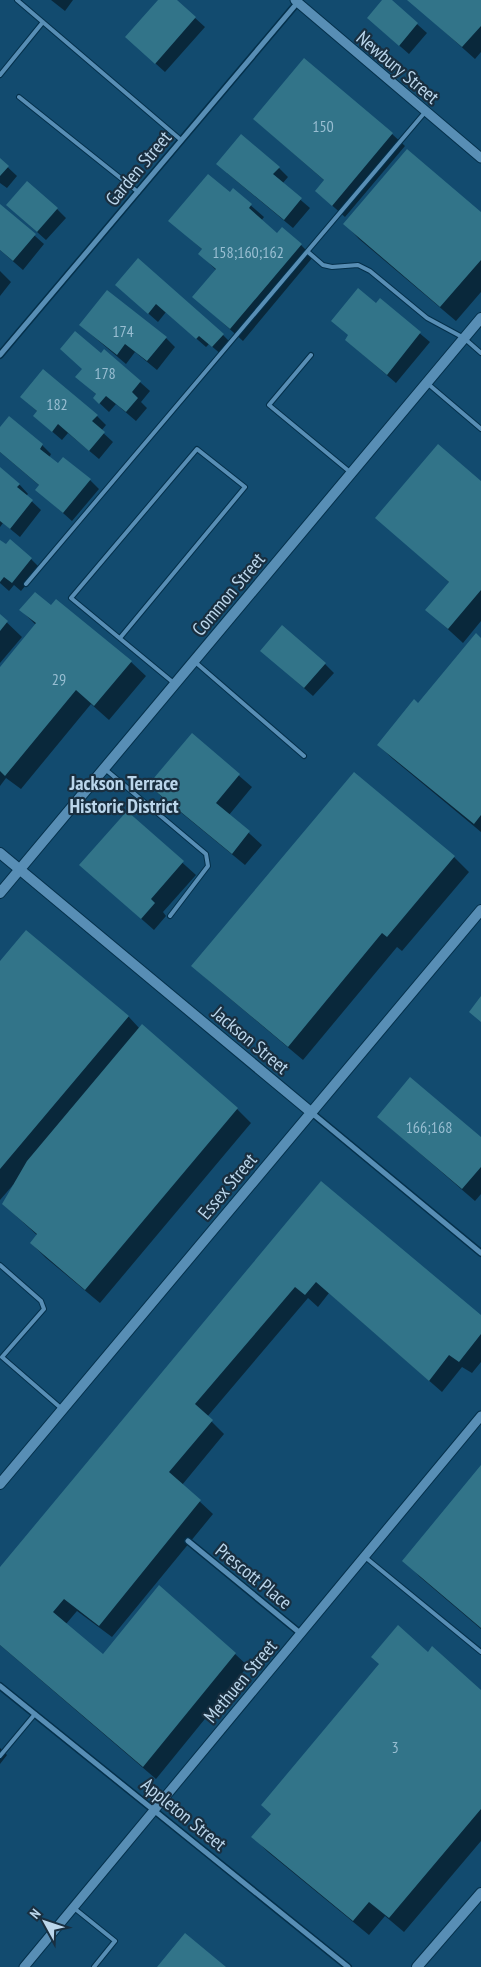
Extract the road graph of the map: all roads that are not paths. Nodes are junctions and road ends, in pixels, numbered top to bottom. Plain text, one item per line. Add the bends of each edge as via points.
1 (17, 0) edge
2 (297, 1) edge
3 (43, 22) junction
4 (0, 75) edge
5 (19, 98) dead end
6 (426, 111) junction
7 (181, 140) junction
8 (481, 158) edge
9 (138, 192) junction
10 (308, 252) junction
11 (481, 318) edge
12 (464, 338) junction
13 (481, 353) edge
14 (0, 355) edge
15 (310, 355) dead end
16 (428, 383) junction
17 (481, 429) edge
18 (352, 473) junction
19 (26, 584) dead end
20 (120, 638) junction
21 (194, 661) junction
22 (175, 684) junction
23 (304, 756) dead end
24 (104, 769) junction
25 (0, 853) edge
26 (20, 869) junction
27 (0, 893) edge
28 (481, 910) edge
29 (170, 916) dead end
30 (312, 1113) junction
31 (481, 1253) edge
32 (0, 1266) edge
33 (1, 1357) edge
34 (62, 1410) junction
35 (481, 1416) edge
36 (0, 1484) edge
37 (188, 1541) dead end
38 (364, 1556) junction
39 (300, 1634) junction
40 (481, 1652) edge
41 (0, 1686) edge
42 (35, 1714) junction
43 (0, 1756) edge
44 (154, 1810) junction
45 (481, 1893) edge
46 (74, 1908) junction
47 (24, 1967) edge
48 (94, 1967) edge
49 (348, 1967) edge
50 (417, 1967) edge

1 - 3 lane
2 - 6 street, Newbury Street
2 - 7 street, Garden Street
3 - 4 lane
3 - 7 lane
5 - 9 lane
6 - 8 street, Newbury Street
6 - 10 lane
7 - 9 street, Garden Street
9 - 14 street, Garden Street
10 - 12 lane via 323,265 358,265 370,271 427,318
10 - 19 lane
11 - 12 main road, Common Street
12 - 13 lane
12 - 16 main road, Common Street
15 - 18 lane via 269,405
16 - 17 lane
16 - 18 main road, Common Street
18 - 21 main road, Common Street
20 - 20 lane via 245,487 197,449 71,598
20 - 22 lane
21 - 22 main road, Common Street
21 - 23 lane
22 - 24 main road, Common Street
24 - 26 main road, Common Street
24 - 29 lane via 206,854 208,866
25 - 26 main road, Jackson Street
26 - 27 main road, Common Street
26 - 30 main road, Jackson Street
28 - 30 main road, Essex Street
30 - 31 street, Jackson Street
30 - 34 main road, Essex Street
32 - 33 lane via 42,1301 44,1308
33 - 34 lane
34 - 36 main road, Essex Street
35 - 38 street, Methuen Street
37 - 39 street, Prescott Place
38 - 39 street, Methuen Street
38 - 40 lane
39 - 44 street, Methuen Street
41 - 42 street, Appleton Street
42 - 43 lane
42 - 44 street, Appleton Street
44 - 46 street, Methuen Street
44 - 49 street, Appleton Street
45 - 50 main road
46 - 47 street, Methuen Street
46 - 48 lane via 115,1941

